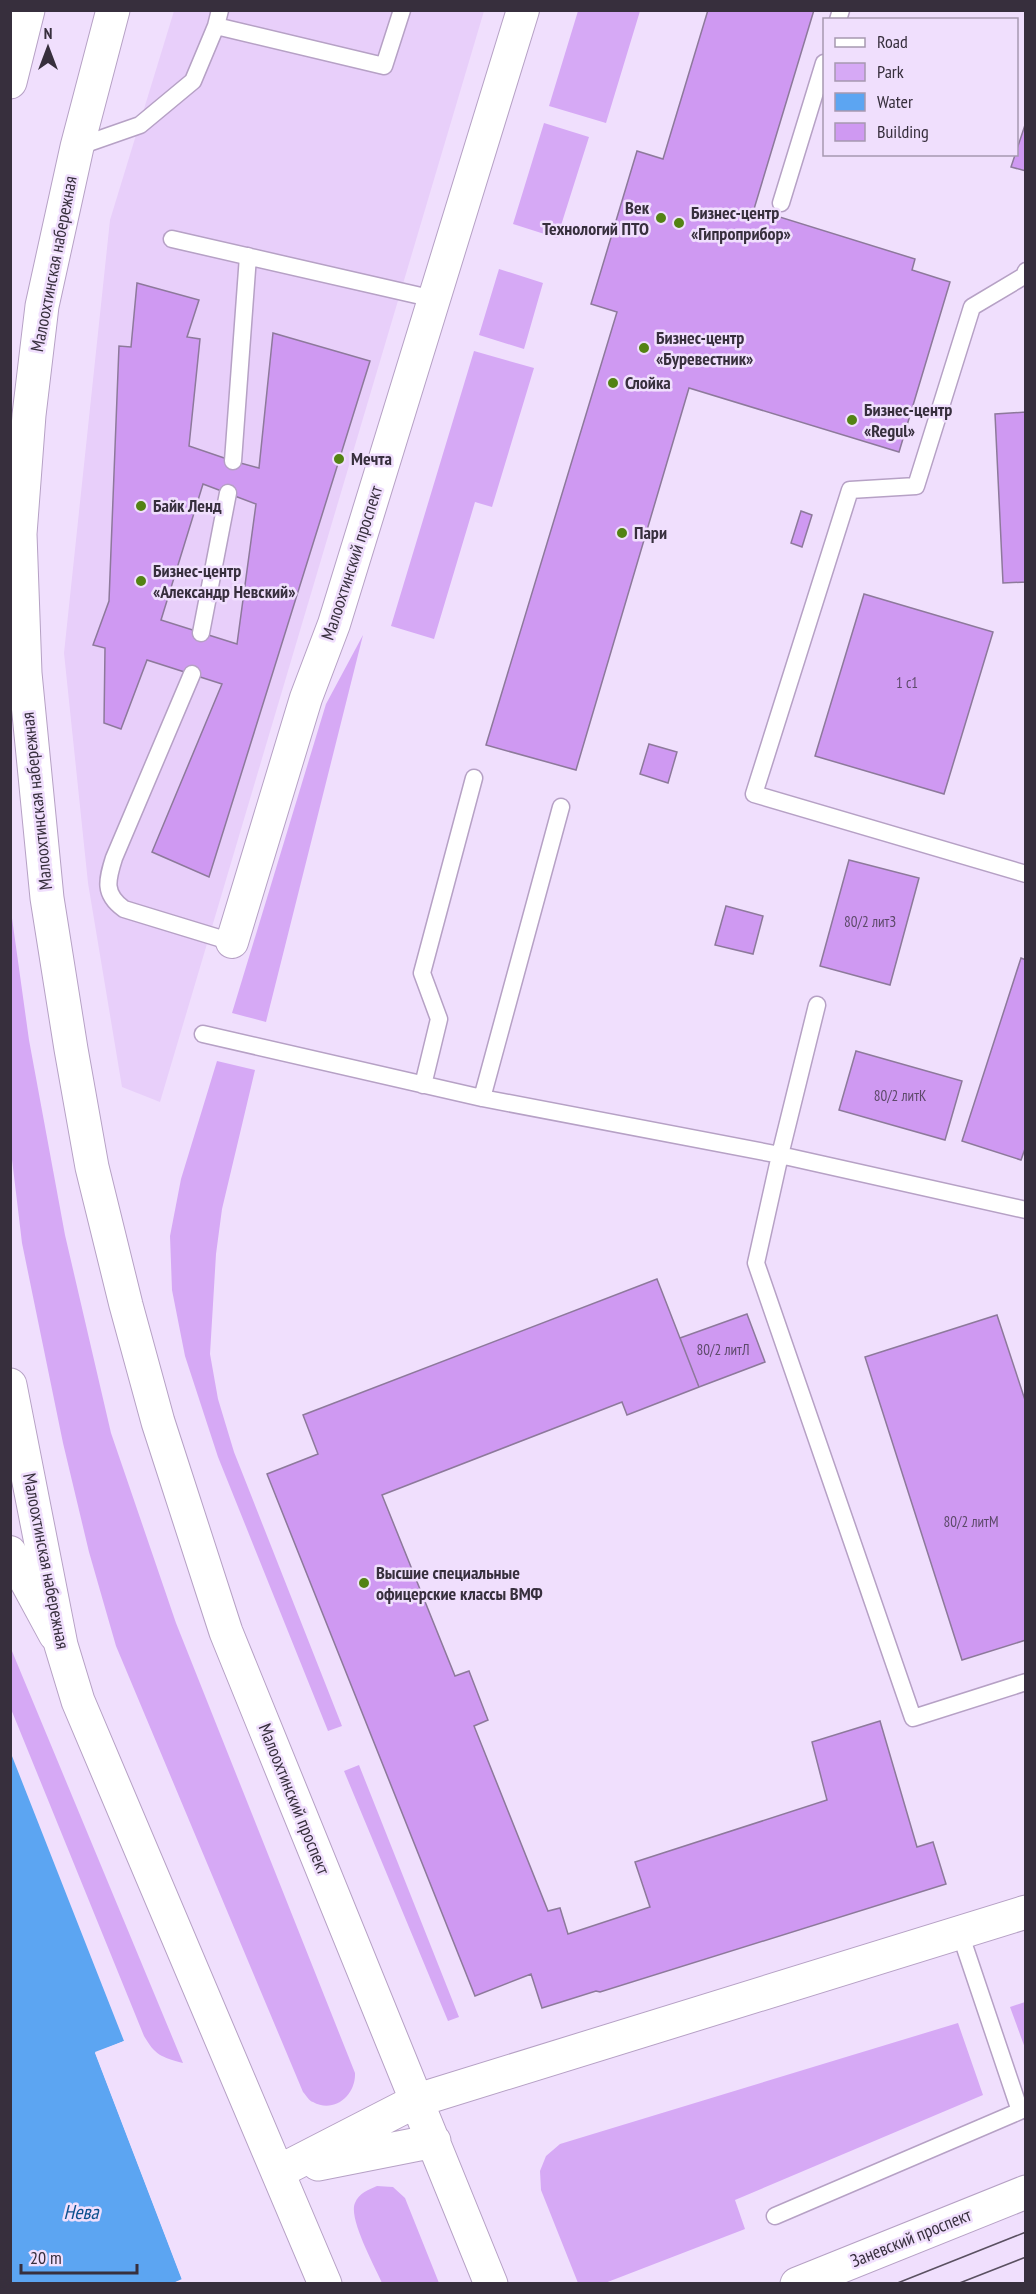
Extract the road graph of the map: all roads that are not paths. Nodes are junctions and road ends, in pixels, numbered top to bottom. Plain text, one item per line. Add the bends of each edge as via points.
1 (28, 10) edge
2 (113, 10) edge
3 (402, 10) edge
4 (523, 10) edge
5 (218, 18) edge
6 (823, 69) edge
7 (10, 82) edge
8 (77, 147) junction
9 (781, 203) dead end
10 (172, 239) dead end
11 (248, 256) junction
12 (1026, 271) edge
13 (434, 299) junction
14 (233, 461) dead end
15 (228, 493) dead end
16 (201, 633) dead end
17 (192, 674) dead end
18 (474, 778) dead end
19 (561, 807) dead end
20 (1026, 874) edge
21 (232, 942) joint
22 (817, 1005) dead end
23 (203, 1034) dead end
24 (423, 1085) junction
25 (482, 1098) junction
26 (780, 1155) junction
27 (1026, 1210) edge
28 (126, 1305) joint
29 (10, 1385) edge
30 (10, 1552) edge
31 (61, 1645) junction
32 (1026, 1682) edge
33 (1026, 1912) edge
34 (960, 1933) junction
35 (418, 2100) junction
36 (434, 2141) junction
37 (278, 2172) junction
38 (1026, 2192) edge
39 (775, 2216) dead end
40 (325, 2283) edge
41 (491, 2283) edge
42 (797, 2283) edge

1 - 7 main road
2 - 8 main road, Малоохтинская набережная
3 - 5 lane via 384,66
4 - 13 street, Малоохтинский проспект
5 - 8 lane via 193,81 140,125
6 - 9 lane
8 - 28 main road, Малоохтинская набережная via 42,306 29,415 20,534 25,673 47,898 69,1038 92,1167
10 - 11 lane
11 - 13 lane
11 - 14 lane
12 - 20 lane via 1024,276 972,307 916,486 850,490 754,794
13 - 21 street, Малоохтинский проспект
15 - 16 lane
17 - 21 lane via 114,858 109,894 124,909
18 - 24 lane via 422,973 439,1019
19 - 25 lane
22 - 26 lane
23 - 24 lane
24 - 25 lane
25 - 26 lane
26 - 27 lane
26 - 32 lane via 756,1263 913,1718
28 - 35 main road, Малоохтинский проспект via 158,1422 226,1632
29 - 31 main road, Малоохтинская набережная
30 - 31 street
31 - 37 main road, Малоохтинская набережная via 78,1701
33 - 34 main road
34 - 35 main road
34 - 39 lane via 1020,2111
35 - 36 main road, Малоохтинский проспект
35 - 37 main road
36 - 37 main road
36 - 41 main road, Малоохтинский проспект
37 - 40 main road
38 - 42 main road, Заневский проспект

